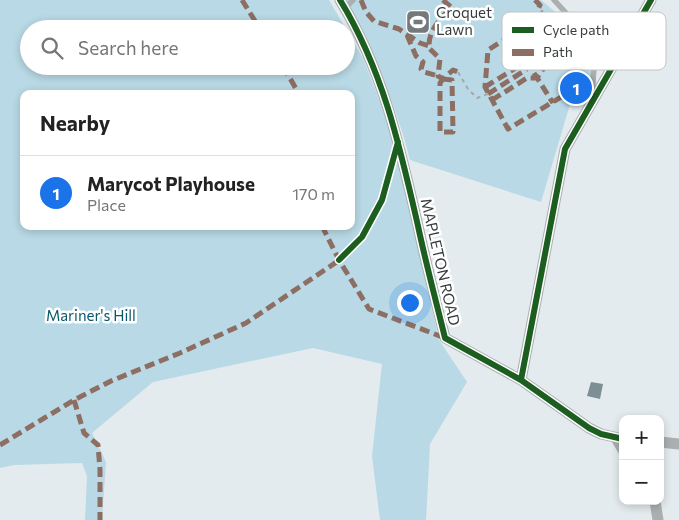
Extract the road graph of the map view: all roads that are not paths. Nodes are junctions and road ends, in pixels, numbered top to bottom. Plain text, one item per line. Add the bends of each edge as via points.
1 (554, 0) edge
2 (651, 0) edge
3 (346, 3) edge
4 (565, 12) edge
5 (644, 12) edge
6 (354, 20) edge
7 (355, 23) edge
8 (594, 70) edge
9 (610, 70) edge
10 (591, 103) junction
11 (521, 380) junction
12 (619, 438) edge
13 (664, 442) edge
14 (679, 444) edge
15 (656, 505) edge
16 (658, 520) edge

1 - 4 lane
2 - 5 street
3 - 6 street, MAPLETON ROAD
7 - 11 street, MAPLETON ROAD via 373,64 398,139 445,338
8 - 10 lane
9 - 10 street
10 - 11 street via 565,149
11 - 12 street, MAPLETON ROAD via 589,428
13 - 14 street
15 - 16 street

